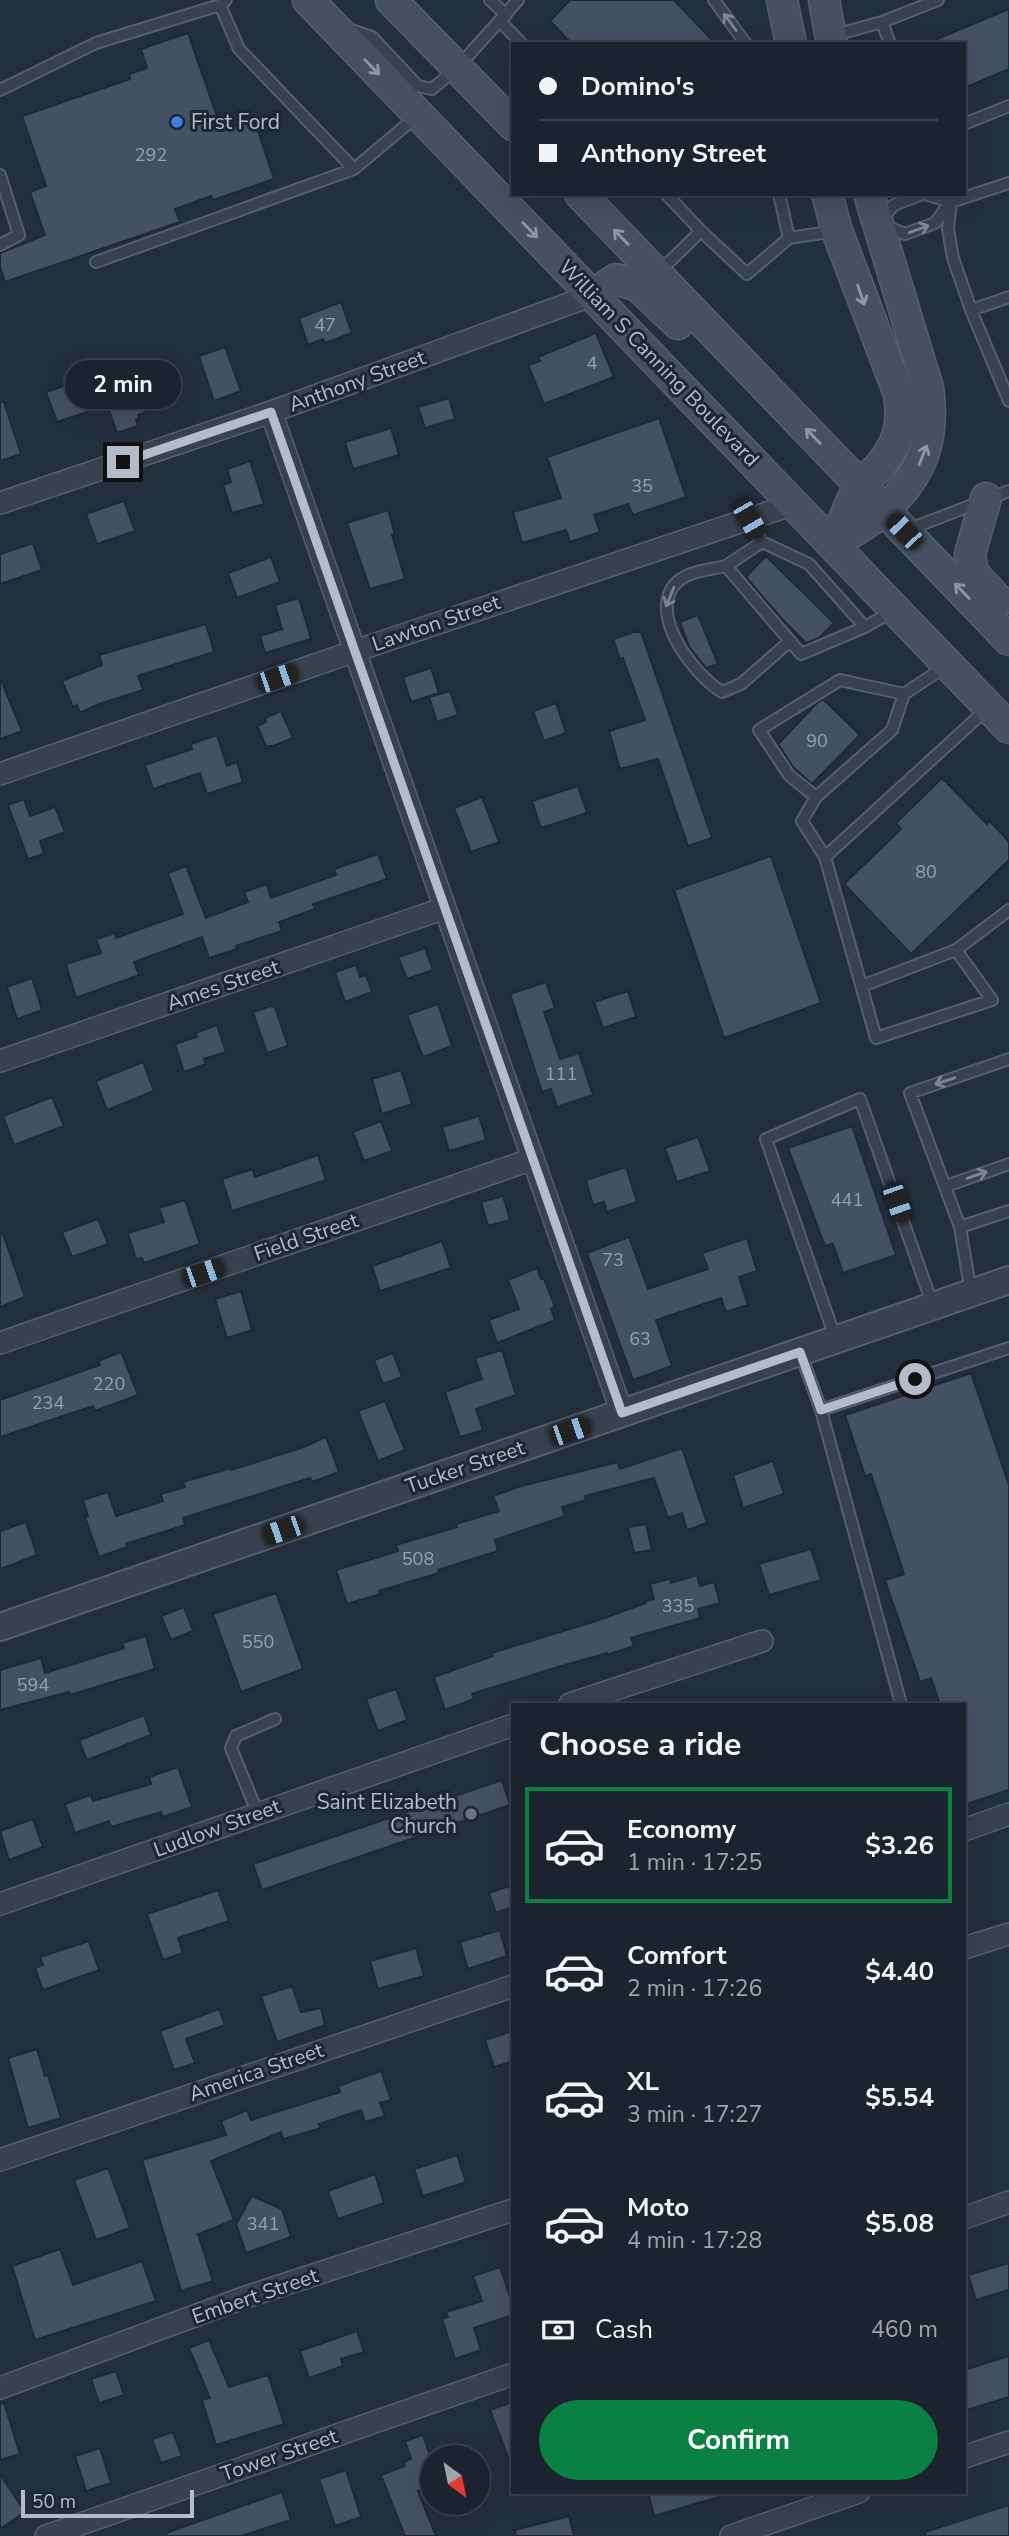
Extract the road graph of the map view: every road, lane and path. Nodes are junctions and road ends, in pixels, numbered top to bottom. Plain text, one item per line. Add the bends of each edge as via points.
1 (307, 0) edge
2 (391, 0) edge
3 (490, 0) edge
4 (519, 0) edge
5 (713, 0) edge
6 (782, 0) edge
7 (824, 0) edge
8 (937, 0) edge
9 (223, 2) edge
10 (503, 18) junction
11 (882, 22) junction
12 (330, 23) junction
13 (832, 40) edge
14 (521, 42) edge
15 (744, 42) edge
16 (791, 42) edge
17 (889, 42) edge
18 (457, 68) junction
19 (0, 90) edge
20 (1009, 106) edge
21 (419, 115) junction
22 (511, 123) edge
23 (966, 123) edge
24 (354, 169) junction
25 (0, 175) edge
26 (1009, 183) edge
27 (966, 194) edge
28 (582, 196) edge
29 (668, 196) edge
30 (779, 196) edge
31 (828, 196) edge
32 (870, 196) edge
33 (919, 196) edge
34 (950, 198) edge
35 (877, 223) junction
36 (701, 231) junction
37 (837, 231) junction
38 (789, 238) junction
39 (0, 245) edge
40 (96, 262) dead end
41 (657, 274) junction
42 (593, 295) junction
43 (1009, 297) edge
44 (971, 310) junction
45 (734, 354) junction
46 (1006, 386) edge
47 (1009, 401) edge
48 (271, 412) junction
49 (860, 485) junction
50 (998, 494) edge
51 (0, 503) edge
52 (794, 503) junction
53 (749, 519) junction
54 (894, 520) junction
55 (762, 542) junction
56 (834, 544) junction
57 (809, 564) junction
58 (726, 566) junction
59 (896, 610) junction
60 (1009, 611) edge
61 (865, 627) junction
62 (1009, 640) edge
63 (790, 641) junction
64 (355, 650) junction
65 (948, 664) junction
66 (904, 694) junction
67 (999, 718) edge
68 (0, 774) edge
69 (816, 797) junction
70 (825, 858) junction
71 (445, 908) junction
72 (1009, 910) edge
73 (956, 950) junction
74 (862, 986) junction
75 (1009, 1059) edge
76 (0, 1060) edge
77 (533, 1159) junction
78 (1009, 1164) edge
79 (946, 1186) junction
80 (1009, 1211) edge
81 (960, 1227) junction
82 (1009, 1280) edge
83 (971, 1293) junction
84 (933, 1306) junction
85 (836, 1340) junction
86 (0, 1343) edge
87 (1009, 1348) edge
88 (800, 1352) junction
89 (821, 1410) junction
90 (622, 1413) junction
91 (0, 1627) edge
92 (762, 1642) dead end
93 (573, 1703) edge
94 (901, 1703) edge
95 (275, 1719) dead end
96 (511, 1725) edge
97 (258, 1814) junction
98 (1009, 1815) edge
99 (966, 1829) edge
100 (0, 1904) edge
101 (1009, 1934) edge
102 (966, 1947) edge
103 (511, 1987) edge
104 (0, 2160) edge
105 (1009, 2202) edge
106 (511, 2211) edge
107 (966, 2217) edge
108 (511, 2375) edge
109 (0, 2388) edge
110 (1009, 2442) edge
111 (966, 2456) edge
112 (853, 2494) edge
113 (46, 2536) edge
114 (731, 2536) edge

1 - 12 main road, William S Canning Boulevard
2 - 18 main road
3 - 10 lane
4 - 10 lane
15 -> 5 lane
6 - 16 main road
7 - 13 main road
8 - 11 lane
9 - 19 lane via 96,43
9 - 24 lane via 239,49
10 - 14 lane
10 - 18 lane
11 - 13 lane
11 - 17 lane
12 - 18 lane via 372,37 424,89 439,86
12 -> 21 main road, William S Canning Boulevard
18 - 22 main road
20 - 23 lane
21 - 24 lane
21 -> 42 main road, William S Canning Boulevard
24 - 40 lane
25 - 39 lane via 19,235
26 - 27 lane
41 -> 28 main road
29 - 36 lane
30 - 38 lane
31 - 37 main road
32 - 35 main road
33 - 35 lane via 894,205
35 -> 34 lane via 905,234 935,223
34 - 44 lane via 950,243
35 - 37 main road
54 -> 35 main road via 928,441 931,414 928,388
36 - 38 lane via 747,274
36 - 41 lane
37 - 38 lane
37 -> 49 main road via 901,409 897,442
41 - 45 main road
42 - 45 main road via 616,279 638,286 684,330
42 - 48 street, Anthony Street
42 - 52 main road, William S Canning Boulevard
43 - 44 lane
44 - 46 lane
49 -> 45 main road
46 - 47 lane
48 - 51 street, Anthony Street
48 - 64 street
49 - 54 main road
49 - 56 main road
50 - 54 lane
50 - 60 main road via 970,554 973,573
52 - 53 street, Lawton Street
52 - 56 main road, William S Canning Boulevard
53 - 55 lane
53 - 64 street, Lawton Street
54 - 56 main road
62 -> 54 main road
55 - 57 lane
55 - 58 lane
56 - 57 lane
56 - 59 main road, William S Canning Boulevard
57 - 61 lane
58 - 63 lane
58 -> 63 lane via 688,575 673,587 665,610 682,650 707,682 722,692 741,684
59 - 61 lane
59 - 65 main road, William S Canning Boulevard
61 - 63 lane via 801,654
64 - 68 street, Lawton Street
64 - 71 street
65 - 66 lane
65 - 67 main road, William S Canning Boulevard
66 - 69 lane via 892,730
66 - 69 lane via 840,680 759,730 789,775
67 - 70 lane
69 - 70 lane via 802,821
70 - 74 lane
71 - 76 street, Ames Street
71 - 77 street
72 - 73 lane
73 - 74 lane
73 - 74 lane via 992,1000 876,1038
75 -> 79 lane via 910,1093
77 - 86 street, Field Street
77 - 90 street
79 -> 78 lane
79 - 81 lane
80 - 81 lane
81 - 83 lane
82 - 83 street, Tucker Street
83 - 84 street, Tucker Street
84 - 85 street, Tucker Street
84 - 85 lane via 860,1099 766,1139
85 - 88 street, Tucker Street
87 - 89 lane
88 - 89 lane
88 - 90 street, Tucker Street
89 - 94 lane
90 - 91 street, Tucker Street
92 - 93 street
95 - 97 lane via 236,1736 231,1748
96 - 97 street, Ludlow Street
97 - 100 street, Ludlow Street
98 - 99 street
101 - 102 street
103 - 104 street, America Street
105 - 107 street
106 - 109 street, Embert Street via 243,2298
108 - 113 street, Tower Street
110 - 111 street
112 - 114 street

